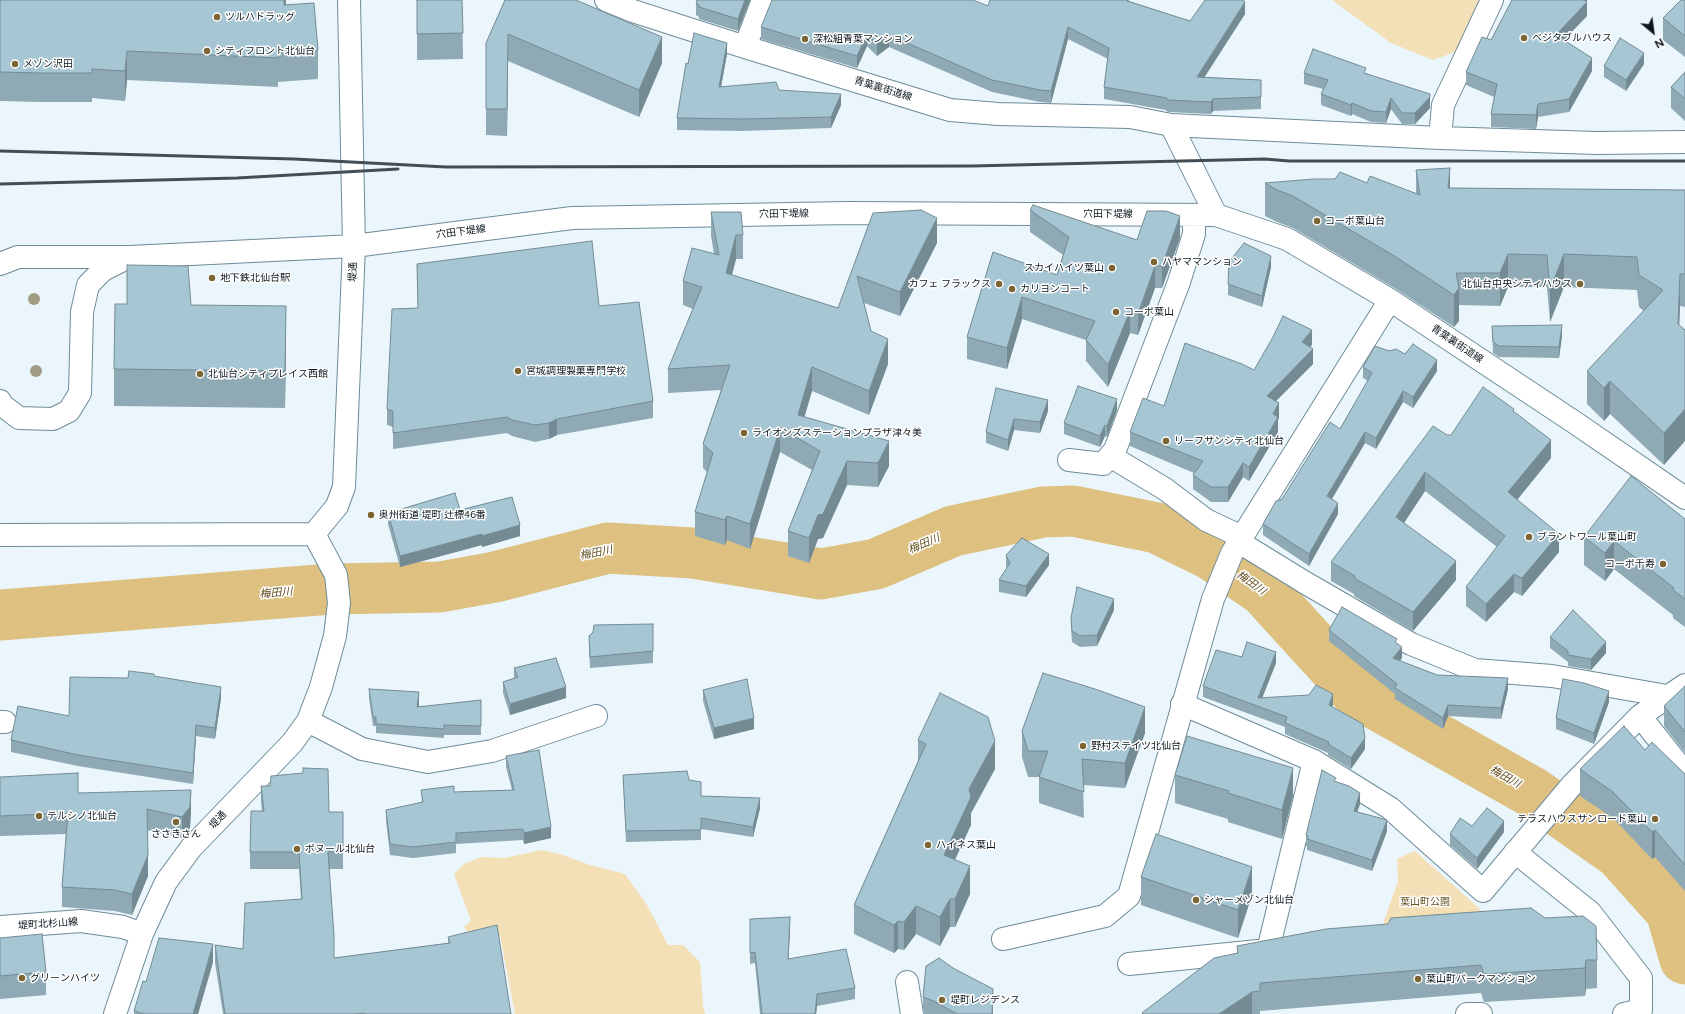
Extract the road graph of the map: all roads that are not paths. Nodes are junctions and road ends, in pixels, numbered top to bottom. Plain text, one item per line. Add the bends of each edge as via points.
1 (350, 0) edge
2 (606, 0) edge
3 (763, 0) edge
4 (1492, 0) edge
5 (745, 47) junction
6 (1171, 125) junction
7 (1440, 138) junction
8 (1685, 142) edge
9 (1194, 215) junction
10 (1216, 215) junction
11 (354, 246) junction
12 (130, 257) junction
13 (0, 264) edge
14 (1390, 300) junction
15 (0, 401) edge
16 (1110, 456) junction
17 (1069, 460) dead end
18 (1685, 498) edge
19 (314, 534) junction
20 (0, 535) edge
21 (1238, 544) junction
22 (1676, 691) edge
23 (1182, 704) junction
24 (596, 716) dead end
25 (1640, 716) junction
26 (308, 721) junction
27 (1314, 761) junction
28 (1685, 773) edge
29 (1515, 852) junction
30 (0, 927) edge
31 (142, 934) junction
32 (1003, 939) dead end
33 (1129, 964) dead end
34 (907, 982) dead end
35 (115, 1014) edge
36 (912, 1014) edge
37 (1467, 1014) edge
38 (1481, 1014) edge
39 (1624, 1014) edge

1 - 11 street, 堤通
2 - 5 street, 青葉裏街道線
3 - 5 street
4 - 7 street via 1442,105
5 - 6 street, 青葉裏街道線 via 950,110 998,114 1130,117
6 - 7 street, 青葉裏街道線
6 - 10 street
7 - 8 street, 青葉裏街道線 via 1597,143
9 - 10 street, 穴田下堤線
9 - 11 street, 穴田下堤線 via 847,213 572,218
9 - 16 street via 1194,234 1178,282 1115,450
10 - 14 street, 青葉裏街道線 via 1287,239
11 - 12 street, 穴田下堤線
11 - 19 street, 堤通 via 344,487 338,506
12 - 13 street, 穴田下堤線 via 18,257
12 - 15 street via 103,270 88,285 82,312 80,393 69,412 53,419 19,418 2,406
14 - 18 street, 青葉裏街道線
14 - 21 street
16 - 17 street via 1103,464
16 - 21 street via 1165,489
19 - 20 street
19 - 26 street, 堤通 via 336,575 339,603 335,636 321,687
21 - 22 street via 1411,644 1475,670 1552,676
21 - 23 street via 1213,600
22 - 25 street
23 - 27 street
23 - 32 street via 1128,896 1105,916
24 - 26 street via 492,751 428,762 362,748
25 - 28 street
25 - 29 street via 1572,785
26 - 31 street, 堤通 via 292,742 191,848 166,882
27 - 29 street via 1390,808 1483,891
27 - 33 street via 1268,950
29 - 39 street via 1590,912 1641,978 1641,1010
30 - 31 street, 堤町北杉山線 via 81,921 123,927
31 - 35 street, 堤通
34 - 36 street
37 - 38 street

